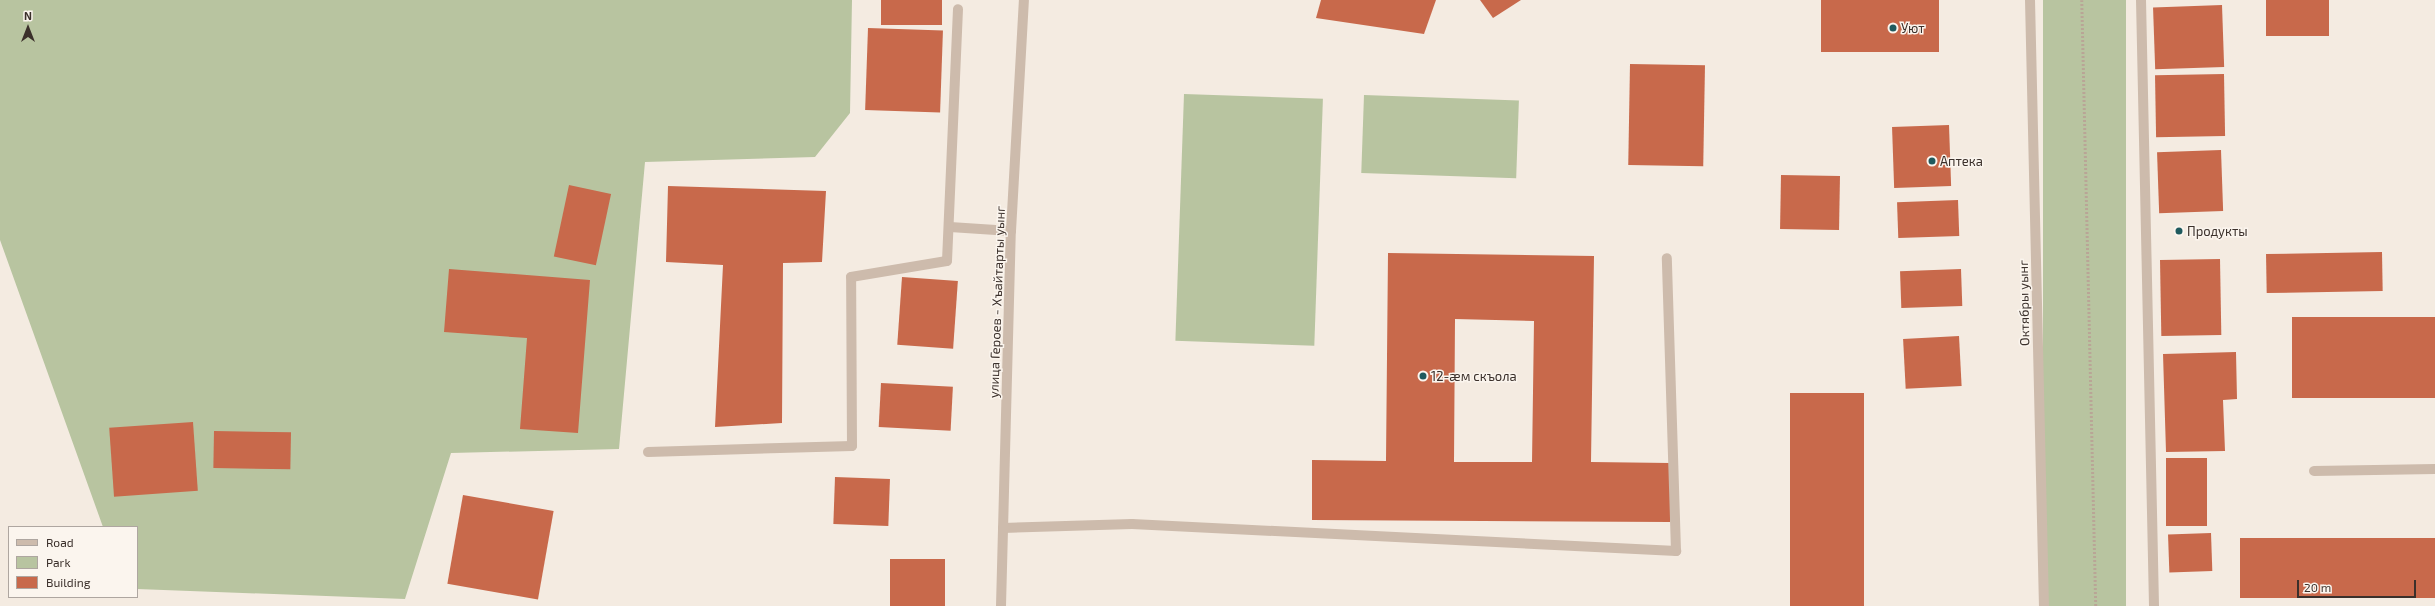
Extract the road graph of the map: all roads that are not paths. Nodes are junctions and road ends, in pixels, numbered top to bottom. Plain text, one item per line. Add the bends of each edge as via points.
1 (1024, 0) edge
2 (2030, 0) edge
3 (2141, 0) edge
4 (958, 9) dead end
5 (950, 227) junction
6 (1011, 231) junction
7 (1667, 258) dead end
8 (648, 452) dead end
9 (2435, 470) edge
10 (2314, 471) dead end
11 (1003, 528) junction
12 (1001, 606) edge
13 (2044, 606) edge
14 (2154, 606) edge

1 - 6 street, улица Героев - Хъайтарты уынг
2 - 13 street, Октябры уынг
3 - 14 street
4 - 5 street
5 - 6 street
5 - 8 street via 947,261 851,277 852,446
6 - 11 street, улица Героев - Хъайтарты уынг
7 - 11 street via 1676,551 1132,524
9 - 10 street
11 - 12 street, улица Героев - Хъайтарты уынг

